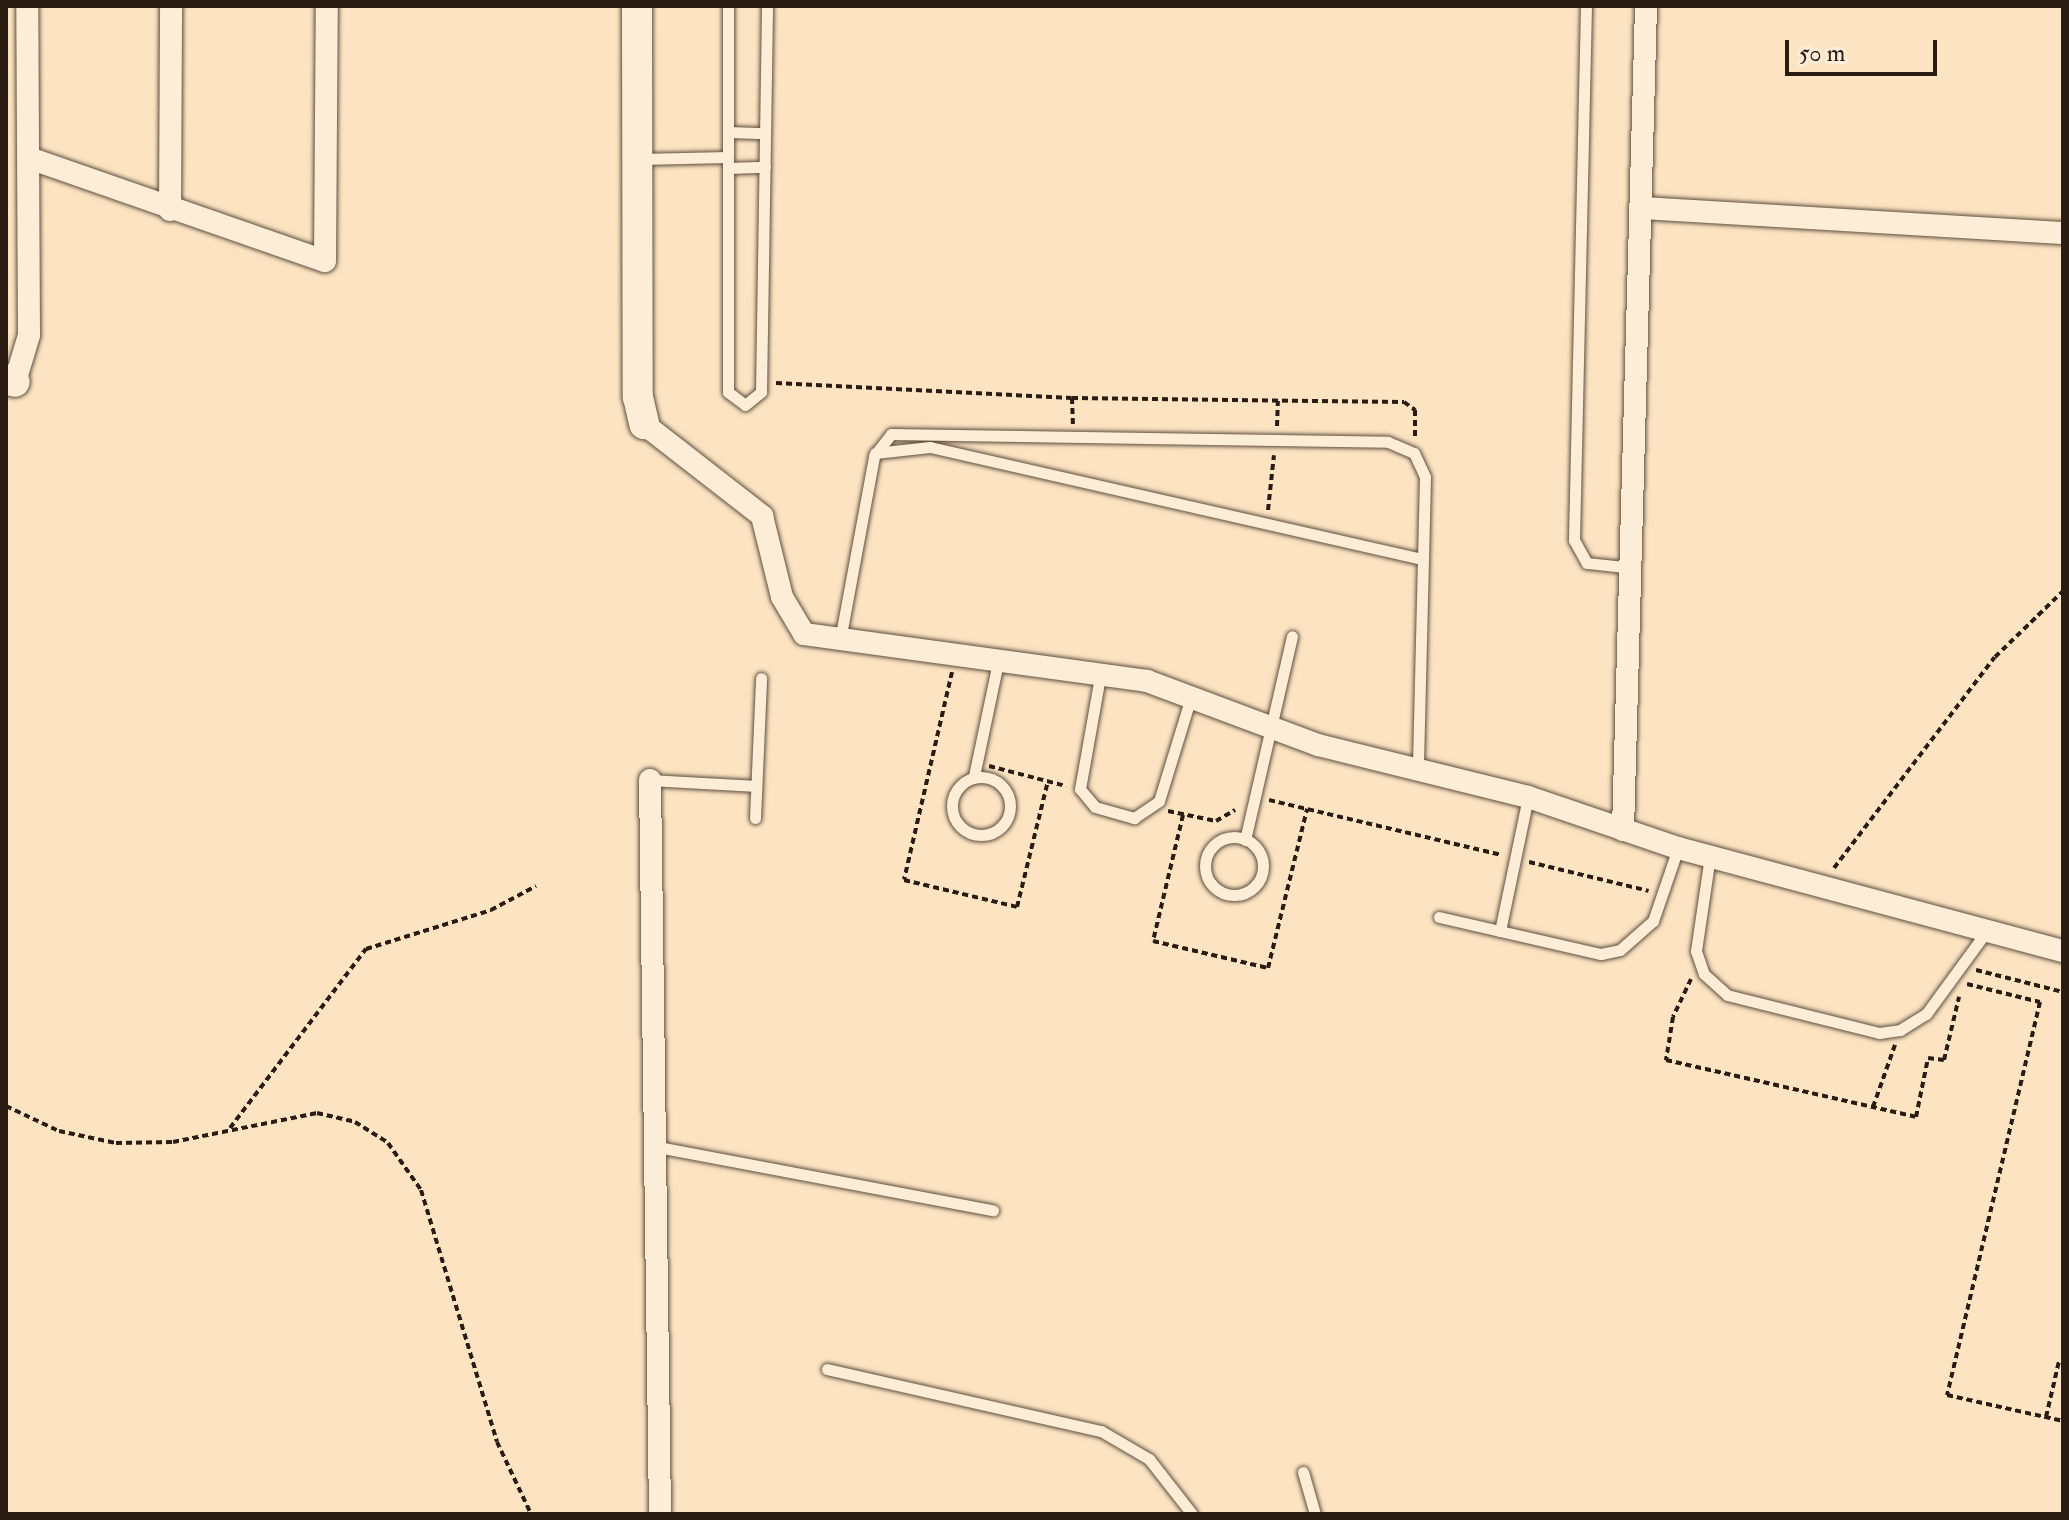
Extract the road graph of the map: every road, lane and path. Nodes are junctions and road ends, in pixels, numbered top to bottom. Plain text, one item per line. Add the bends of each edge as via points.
1 (27, 6) edge
2 (171, 6) edge
3 (327, 6) edge
4 (637, 6) edge
5 (728, 6) edge
6 (767, 6) edge
7 (1586, 6) edge
8 (1646, 6) edge
9 (728, 132) junction
10 (765, 133) junction
11 (29, 158) junction
12 (637, 159) junction
13 (728, 163) junction
14 (765, 167) junction
15 (1641, 208) junction
16 (170, 210) junction
17 (2063, 233) edge
18 (11, 381) edge
19 (761, 382) junction
20 (1072, 398) junction
21 (1278, 401) junction
22 (644, 424) joint
23 (1073, 440) junction
24 (1276, 442) junction
25 (875, 453) junction
26 (1414, 453) junction
27 (1267, 524) junction
28 (1422, 559) junction
29 (1633, 568) junction
30 (2063, 591) edge
31 (1292, 636) dead end
32 (840, 640) junction
33 (955, 658) junction
34 (998, 662) junction
35 (1101, 671) junction
36 (761, 678) dead end
37 (1191, 697) junction
38 (1270, 730) junction
39 (977, 763) junction
40 (1418, 770) junction
41 (974, 776) junction
42 (650, 780) joint
43 (1048, 781) junction
44 (756, 786) junction
45 (1080, 789) junction
46 (1255, 797) junction
47 (1528, 797) junction
48 (1154, 808) junction
49 (1307, 809) junction
50 (1183, 815) junction
51 (755, 818) dead end
52 (1623, 830) junction
53 (1245, 840) junction
54 (1678, 848) junction
55 (1710, 856) junction
56 (1516, 859) junction
57 (1823, 882) junction
58 (536, 886) dead end
59 (1664, 894) junction
60 (1439, 917) dead end
61 (1500, 931) junction
62 (1986, 932) junction
63 (2063, 951) edge
64 (1699, 963) junction
65 (1963, 967) junction
66 (1957, 982) junction
67 (2063, 992) edge
68 (1900, 1030) junction
69 (6, 1106) edge
70 (1873, 1107) junction
71 (228, 1130) junction
72 (658, 1147) junction
73 (993, 1210) dead end
74 (2059, 1361) dead end
75 (827, 1369) dead end
76 (2046, 1417) junction
77 (2063, 1421) edge
78 (1303, 1472) dead end
79 (531, 1514) edge
80 (660, 1514) edge
81 (1192, 1514) edge
82 (1315, 1514) edge

1 - 11 street
2 - 16 street
3 - 16 street via 325,261
4 - 12 street
5 - 9 lane
6 - 10 lane
7 - 29 lane via 1574,540 1587,563
8 - 15 street
9 - 10 lane
9 - 13 lane
10 - 14 lane
11 - 16 street
11 - 18 street via 29,335
12 - 13 lane
12 - 22 street via 638,397
13 - 14 lane
13 - 19 lane via 728,392 751,404
14 - 19 lane
15 - 17 street
15 - 29 street
19 - 20 path
20 - 21 path
20 - 23 path
21 - 24 path
21 - 26 path via 1404,402 1416,416
22 - 32 street via 678,457 753,505 773,541 778,583 795,623 804,634
23 - 24 lane
23 - 25 lane via 899,432
24 - 26 lane via 1388,442
24 - 27 path
25 - 27 lane via 930,447
25 - 32 lane
26 - 28 lane via 1425,477
27 - 28 lane
28 - 40 lane
29 - 52 street
30 - 57 path via 1995,657
31 - 38 lane
32 - 33 street
33 - 34 street
33 - 43 path via 904,880 1017,907
34 - 35 street
34 - 39 lane
35 - 37 street
35 - 45 lane
36 - 44 lane
37 - 38 street
37 - 48 lane
38 - 40 street
38 - 46 lane
39 - 41 lane
39 - 43 path
40 - 47 street
41 - 41 lane via 962,784 954,821 962,830 994,835 1009,789
42 - 44 lane
42 - 72 street
43 - 45 path
44 - 51 lane
45 - 48 lane via 1095,807 1134,818
46 - 49 path
46 - 50 path via 1243,794 1236,810 1216,821
46 - 53 lane
47 - 52 street
47 - 56 lane
48 - 50 path
49 - 50 path via 1268,968 1153,941
49 - 56 path
52 - 54 street
53 - 53 lane via 1216,839 1206,877 1211,888 1243,897 1253,891 1262,850
54 - 55 street
54 - 59 lane
55 - 57 street
55 - 64 lane
56 - 59 path
56 - 61 lane
57 - 62 street
58 - 71 path via 491,910 397,934 360,954
59 - 61 lane via 1645,933 1620,950 1601,954
60 - 61 lane
62 - 63 street
62 - 65 lane
64 - 68 lane via 1727,995 1879,1033
64 - 70 path via 1673,1017 1666,1060
65 - 66 lane
65 - 67 path
66 - 68 lane via 1926,1014
66 - 70 path via 1944,1060 1928,1058 1916,1117
66 - 76 path via 2040,1002 1947,1395
68 - 70 path
69 - 71 path via 59,1131 116,1143 173,1142
71 - 79 path via 317,1113 372,1131 402,1157 421,1190 497,1442
72 - 73 lane
72 - 80 street
74 - 76 path
75 - 81 lane via 1101,1431 1156,1466
76 - 77 path
78 - 82 lane

